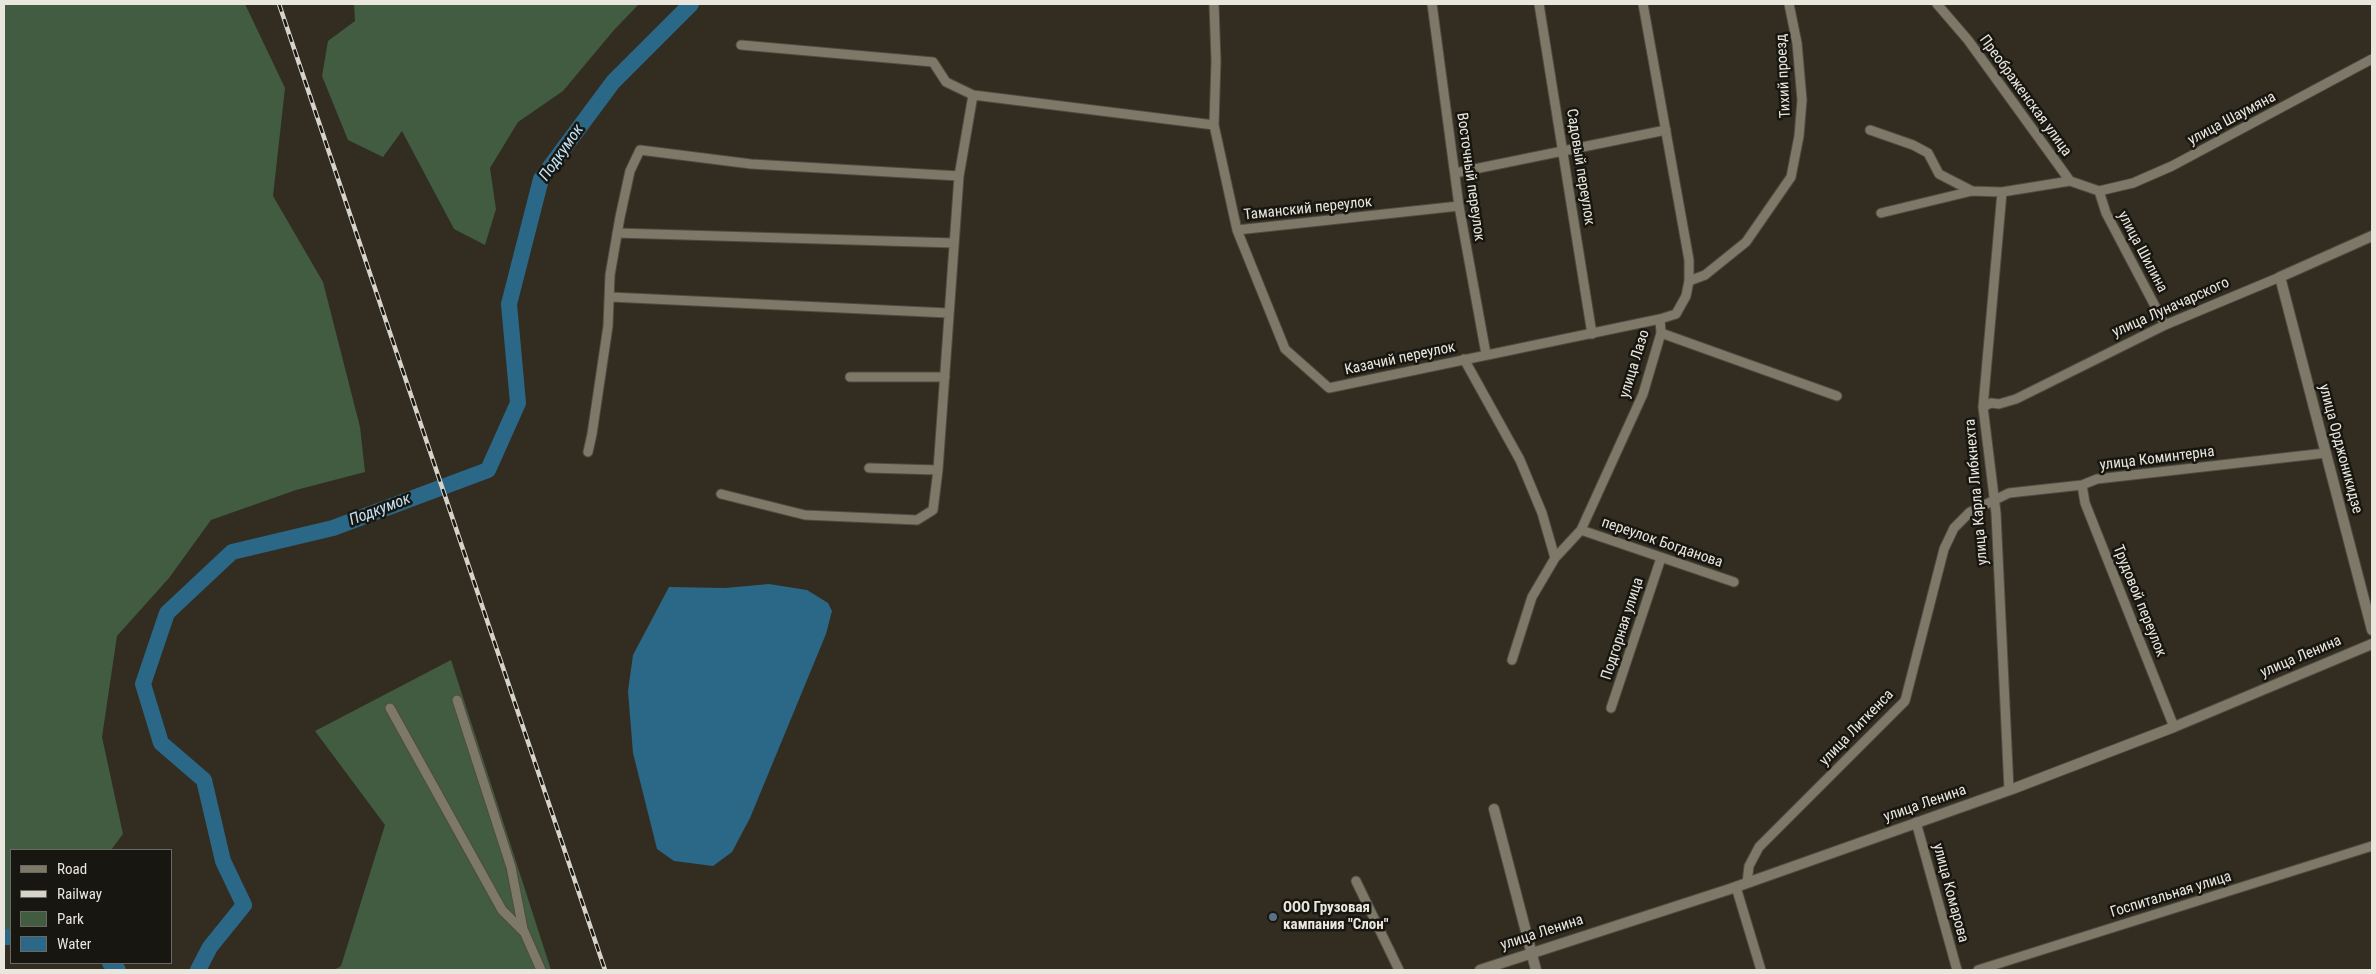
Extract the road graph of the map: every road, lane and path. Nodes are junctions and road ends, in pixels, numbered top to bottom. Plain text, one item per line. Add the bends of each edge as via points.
1 (1214, 4) edge
2 (1432, 4) edge
3 (1539, 4) edge
4 (1643, 4) edge
5 (1790, 4) edge
6 (1937, 4) edge
7 (741, 46) dead end
8 (2372, 59) edge
9 (973, 95) junction
10 (1214, 125) junction
11 (1666, 130) junction
12 (1870, 130) dead end
13 (1564, 150) junction
14 (1455, 173) junction
15 (959, 176) junction
16 (2070, 181) junction
17 (1972, 191) junction
18 (2100, 191) junction
19 (2002, 192) junction
20 (1459, 206) junction
21 (1880, 213) dead end
22 (1237, 230) junction
23 (617, 233) junction
24 (2372, 236) edge
25 (954, 243) junction
26 (2280, 277) junction
27 (1689, 282) junction
28 (610, 297) junction
29 (948, 313) junction
30 (1660, 319) junction
31 (2165, 325) junction
32 (1661, 333) junction
33 (1592, 334) junction
34 (1486, 354) junction
35 (1464, 359) junction
36 (850, 376) dead end
37 (945, 377) junction
38 (1837, 396) dead end
39 (1983, 407) junction
40 (588, 452) dead end
41 (2326, 453) junction
42 (869, 468) dead end
43 (938, 470) junction
44 (2082, 485) junction
45 (721, 494) dead end
46 (1994, 501) junction
47 (1581, 530) junction
48 (1555, 558) junction
49 (1661, 558) junction
50 (1734, 582) dead end
51 (2372, 630) edge
52 (2372, 644) edge
53 (1512, 660) dead end
54 (457, 700) dead end
55 (390, 708) dead end
56 (1611, 708) dead end
57 (2174, 727) junction
58 (2009, 790) junction
59 (1494, 809) dead end
60 (1916, 822) junction
61 (2372, 846) edge
62 (1356, 881) dead end
63 (1747, 883) junction
64 (1736, 887) junction
65 (525, 932) junction
66 (1531, 952) junction
67 (541, 970) edge
68 (1399, 970) edge
69 (1480, 970) edge
70 (1536, 970) edge
71 (1760, 970) edge
72 (1957, 970) edge
73 (1978, 970) edge

1 - 10 street, Таманский переулок
2 - 14 street, Восточный переулок
3 - 13 street, Садовый переулок
4 - 11 street, улица Лазо
5 - 27 street, Тихий проезд via 1802,100 1792,177 1746,242 1705,275
6 - 16 street, Преображенская улица via 1968,40
7 - 9 street via 933,62 946,82
8 - 18 street, улица Шаумяна via 2172,166 2133,183
9 - 10 street
9 - 15 street
10 - 22 street, Таманский переулок
11 - 13 street
11 - 27 street, улица Лазо via 1689,260
12 - 17 street via 1928,153 1939,174
13 - 14 street
13 - 33 street, Садовый переулок
14 - 20 street, Восточный переулок
15 - 23 street via 751,164 640,150 630,171
15 - 25 street
16 - 18 street
16 - 19 street
17 - 19 street
17 - 21 street
18 - 31 street, улица Шилина via 2106,213
19 - 39 street, улица Карла Либкнехта
20 - 22 street, Таманский переулок
20 - 34 street, Восточный переулок
22 - 35 street, Казачий переулок via 1285,349 1329,388
23 - 25 street
23 - 28 street
24 - 26 street, улица Луначарского
25 - 29 street
26 - 31 street, улица Луначарского
26 - 41 street, улица Орджоникидзе
27 - 30 street, улица Лазо via 1676,314
28 - 29 street
28 - 40 street
29 - 37 street
30 - 32 street, улица Лазо
30 - 33 street, Казачий переулок
31 - 39 street, улица Луначарского via 2016,399
32 - 38 street
32 - 47 street, улица Лазо via 1643,394
33 - 34 street, Казачий переулок
34 - 35 street, Казачий переулок
35 - 48 street via 1520,460 1542,513
36 - 37 street
37 - 43 street
39 - 46 street, улица Карла Либкнехта
41 - 44 street, улица Коминтерна via 2097,479
41 - 51 street, улица Орджоникидзе
42 - 43 street
43 - 45 street via 933,510 917,520 805,515
44 - 46 street, улица Коминтерна via 2009,494
44 - 57 street, Трудовой переулок via 2085,503
46 - 58 street, улица Карла Либкнехта
46 - 63 street, улица Литкенса via 1970,512 1954,528 1944,550 1905,701 1759,847 1749,866
47 - 48 street, улица Лазо
47 - 49 street, переулок Богданова
48 - 53 street, улица Лазо via 1532,597
49 - 50 street, переулок Богданова
49 - 56 street, Подгорная улица
52 - 57 street, улица Ленина
54 - 65 street via 511,868
55 - 65 street via 502,910
57 - 58 street, улица Ленина
58 - 60 street, улица Ленина
59 - 66 street
60 - 63 street, улица Ленина
60 - 72 street, улица Комарова
61 - 73 street, Госпитальная улица
62 - 68 street
63 - 64 street, улица Ленина
64 - 66 street, улица Ленина
64 - 71 street
65 - 67 street
66 - 69 street, улица Ленина
66 - 70 street

